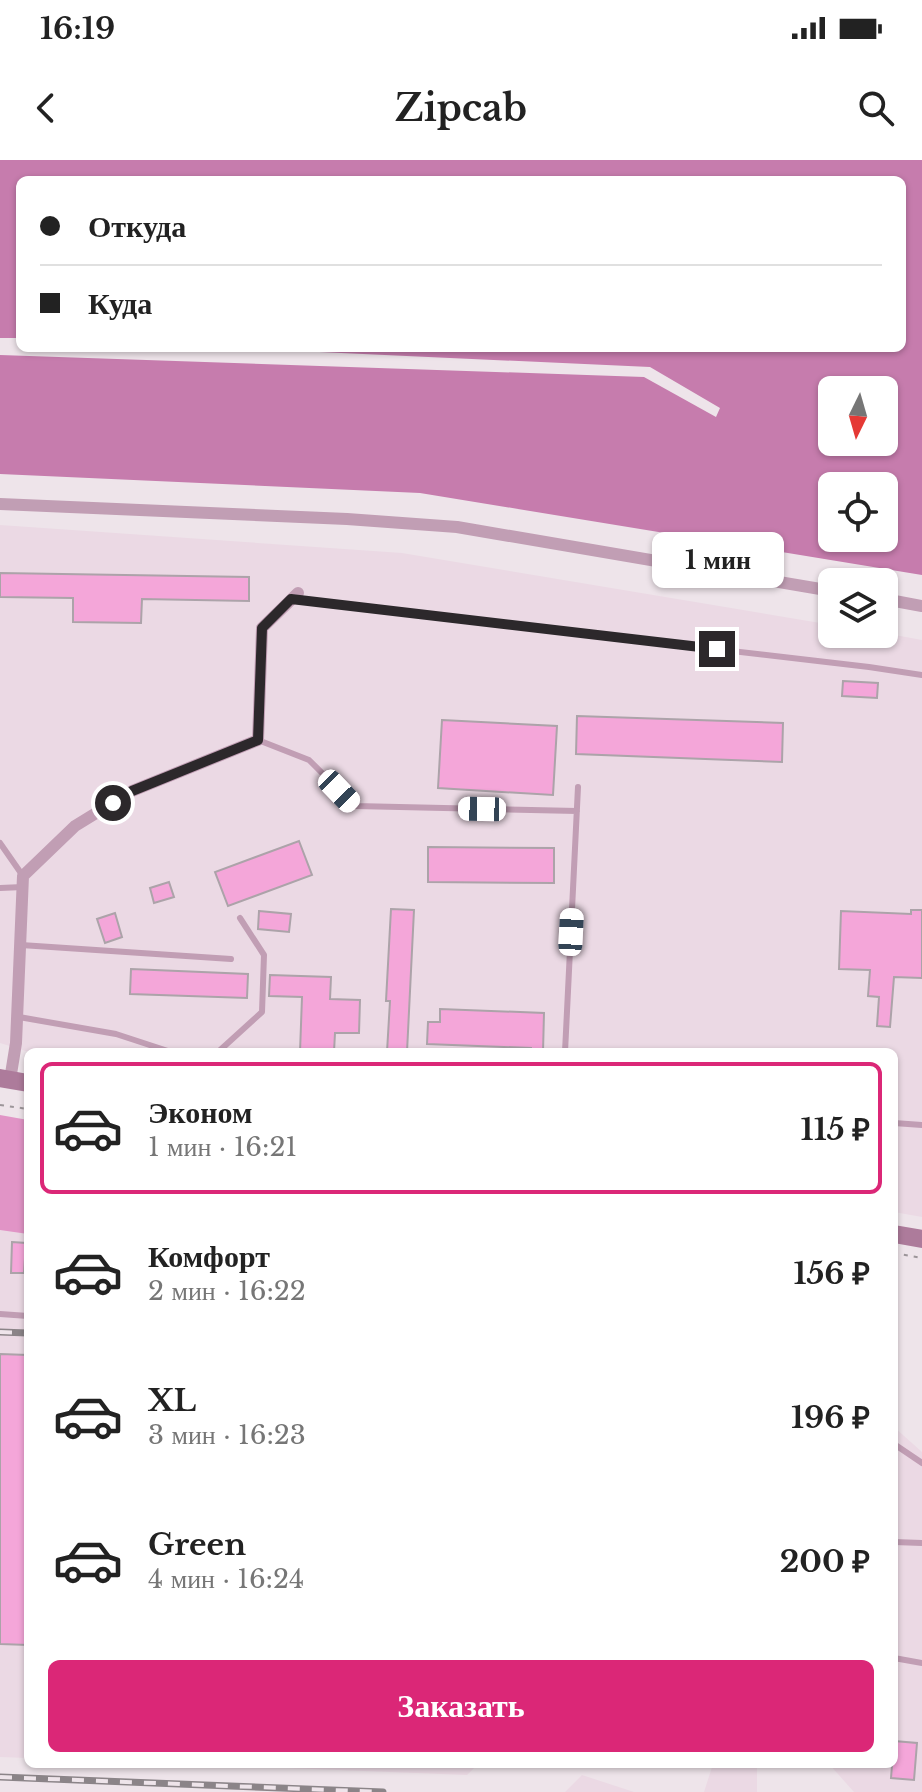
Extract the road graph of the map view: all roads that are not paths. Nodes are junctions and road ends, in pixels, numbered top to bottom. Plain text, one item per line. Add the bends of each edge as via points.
1 (0, 504) edge
2 (818, 589) edge
3 (294, 596) joint
4 (898, 602) edge
5 (922, 606) edge
6 (922, 675) edge
7 (258, 740) junction
8 (578, 787) dead end
9 (577, 811) junction
10 (0, 843) edge
11 (23, 882) junction
12 (0, 888) edge
13 (240, 918) dead end
14 (21, 945) junction
15 (231, 959) dead end
16 (16, 1017) junction
17 (159, 1048) edge
18 (222, 1048) edge
19 (565, 1048) edge
20 (13, 1080) edge
21 (898, 1123) edge
22 (922, 1125) edge
23 (898, 1235) edge
24 (922, 1239) edge
25 (0, 1314) edge
26 (24, 1316) edge
27 (898, 1447) edge
28 (922, 1463) edge
29 (898, 1542) edge
30 (922, 1543) edge
31 (898, 1659) edge
32 (922, 1663) edge

1 - 2 street via 457,527
3 - 6 lane
3 - 7 street via 262,628
4 - 5 street
7 - 9 lane via 309,760 355,806
7 - 11 street via 132,791 75,826
8 - 9 lane
9 - 19 lane
10 - 11 lane
11 - 12 lane
11 - 14 street
13 - 18 lane via 264,955 262,1012
14 - 15 lane
14 - 16 street
16 - 17 lane via 116,1034
16 - 20 street
21 - 22 lane
23 - 24 main road
25 - 26 lane
27 - 28 lane
29 - 30 lane
31 - 32 lane

